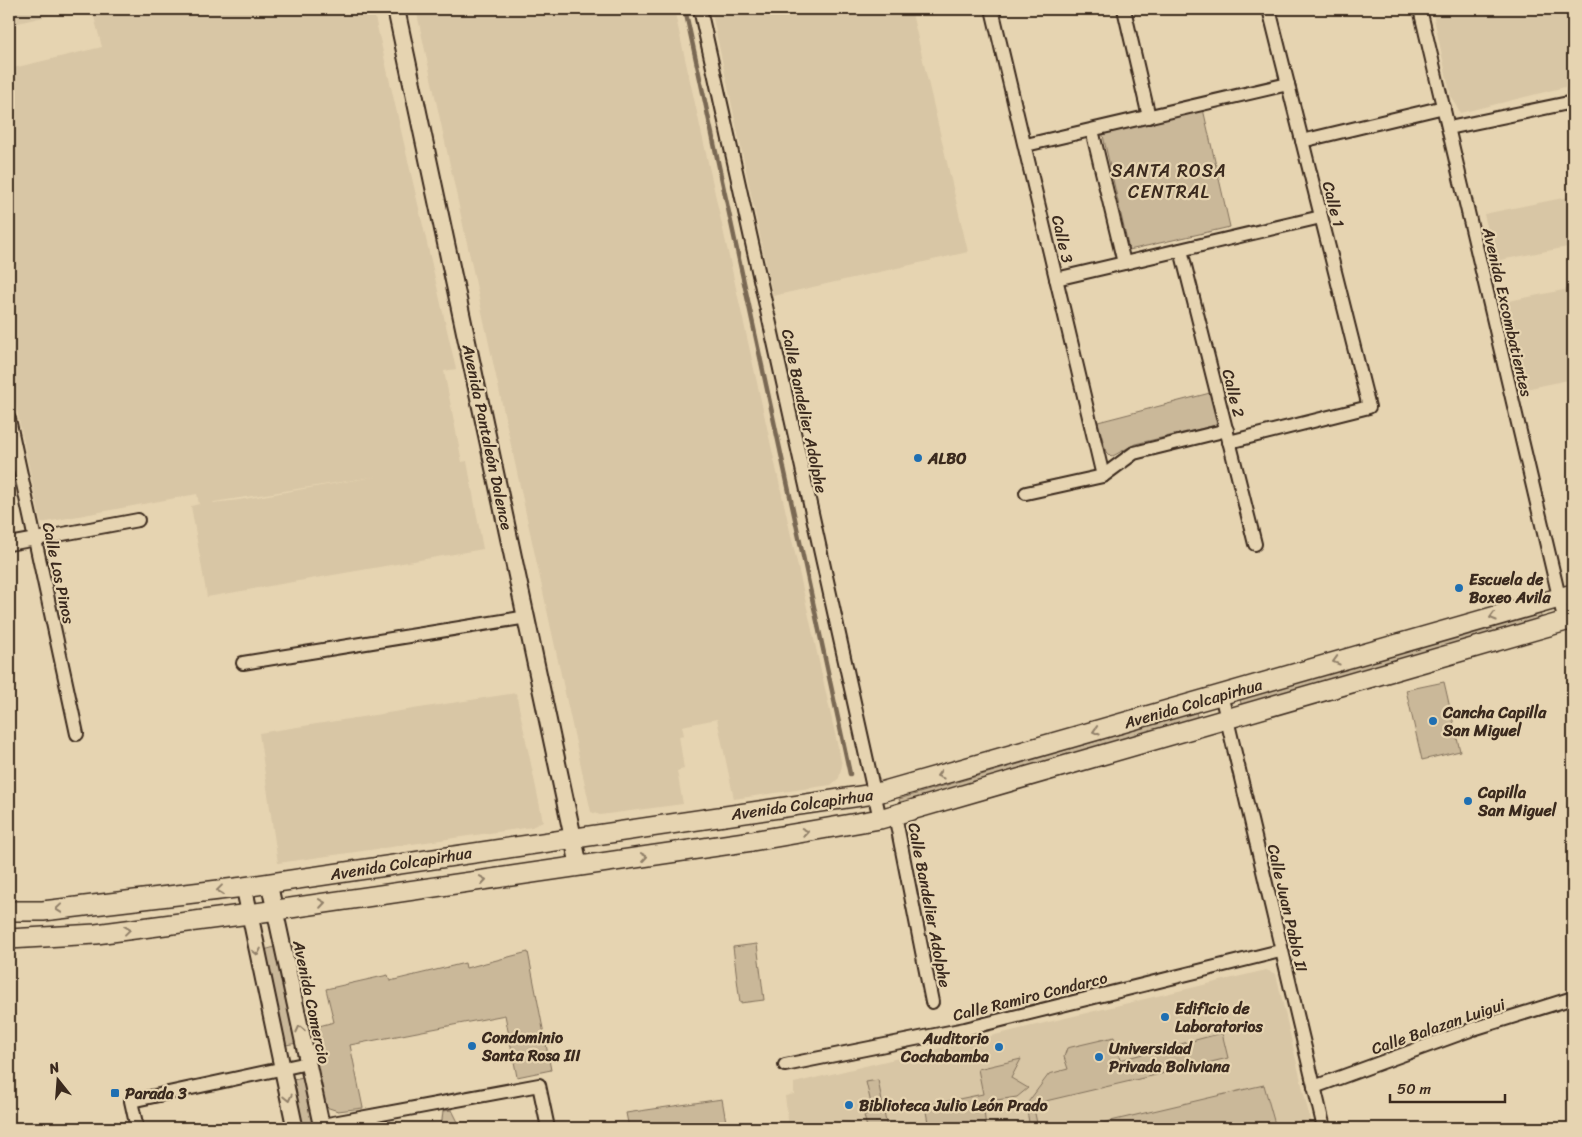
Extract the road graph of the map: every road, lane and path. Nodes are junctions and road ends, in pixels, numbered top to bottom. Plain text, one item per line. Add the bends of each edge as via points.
1 (396, 9) edge
2 (700, 9) edge
3 (992, 9) edge
4 (1124, 9) edge
5 (1269, 9) edge
6 (1420, 9) edge
7 (1288, 84) junction
8 (1573, 102) edge
9 (1444, 107) junction
10 (1149, 116) junction
11 (1449, 128) junction
12 (1092, 130) junction
13 (1302, 141) junction
14 (1026, 145) junction
15 (1321, 217) junction
16 (1181, 250) junction
17 (1124, 263) junction
18 (1056, 279) junction
19 (9, 419) edge
20 (1228, 436) junction
21 (1103, 476) junction
22 (1026, 493) dead end
23 (138, 520) dead end
24 (35, 539) junction
25 (9, 544) edge
26 (1255, 544) dead end
27 (1566, 596) edge
28 (527, 617) junction
29 (1569, 621) edge
30 (244, 663) dead end
31 (1221, 694) junction
32 (1228, 720) junction
33 (77, 734) dead end
34 (874, 794) junction
35 (888, 817) junction
36 (574, 837) junction
37 (579, 866) junction
38 (269, 883) junction
39 (244, 887) junction
40 (274, 910) junction
41 (9, 911) edge
42 (249, 914) junction
43 (9, 939) edge
44 (1280, 950) junction
45 (1573, 998) edge
46 (932, 1002) dead end
47 (308, 1063) junction
48 (785, 1065) dead end
49 (281, 1068) junction
50 (1314, 1087) junction
51 (366, 1123) edge
52 (322, 1127) edge
53 (138, 1128) edge
54 (295, 1128) edge
55 (548, 1128) edge
56 (1324, 1128) edge

1 - 28 main road, Avenida Pantaleón Dalence
2 - 34 street, Calle Bandelier Adolphe
3 - 14 street, Calle 3
4 - 10 street
5 - 7 street, Calle 1
6 - 9 street, Avenida Excombatientes
7 - 10 street
7 - 13 street, Calle 1
8 - 11 street
9 - 11 street, Avenida Excombatientes
9 - 13 street
10 - 12 street
11 - 27 street, Avenida Excombatientes
12 - 14 street
12 - 17 street
13 - 15 street, Calle 1
14 - 18 street, Calle 3
15 - 16 street
15 - 20 street, Calle 1 via 1369,407
16 - 17 street
16 - 20 street, Calle 2
17 - 18 street
18 - 21 street, Calle 3
19 - 24 street, Calle Los Pinos
20 - 21 street via 1134,453
20 - 26 street, Calle 2
21 - 22 street
23 - 24 street
24 - 25 street
24 - 33 street, Calle Los Pinos
27 - 29 street, Avenida Excombatientes
27 -> 31 main road, Avenida Colcapirhua
28 - 30 street
28 - 36 main road, Avenida Pantaleón Dalence
29 - 32 main road, Avenida Colcapirhua
31 - 32 street, Calle Juan Pablo II
31 -> 34 main road, Avenida Colcapirhua
32 - 35 main road, Avenida Colcapirhua
32 - 44 street, Calle Juan Pablo II
34 - 35 street, Calle Bandelier Adolphe
34 - 36 main road, Avenida Colcapirhua
37 -> 35 main road, Avenida Colcapirhua
35 - 46 street, Calle Bandelier Adolphe
36 - 37 main road, Avenida Pantaleón Dalence
36 - 38 main road, Avenida Colcapirhua
40 -> 37 main road, Avenida Colcapirhua
38 - 39 main road, Avenida Colcapirhua
38 - 40 street, Avenida Comercio
39 -> 41 main road, Avenida Colcapirhua via 43,911
39 - 42 street
40 - 42 main road, Avenida Colcapirhua
47 -> 40 street, Avenida Comercio
43 -> 42 main road via 96,934
42 -> 49 street
44 - 48 street, Calle Ramiro Condarco via 965,1029
44 - 50 street, Calle Juan Pablo II
45 - 50 street, Calle Balazan Luigui via 1473,1029
47 - 49 street
47 - 52 street, Avenida Comercio
49 - 53 street via 131,1101
49 -> 54 street
50 - 56 street, Calle Juan Pablo II
51 - 52 street
51 - 55 street via 539,1085

